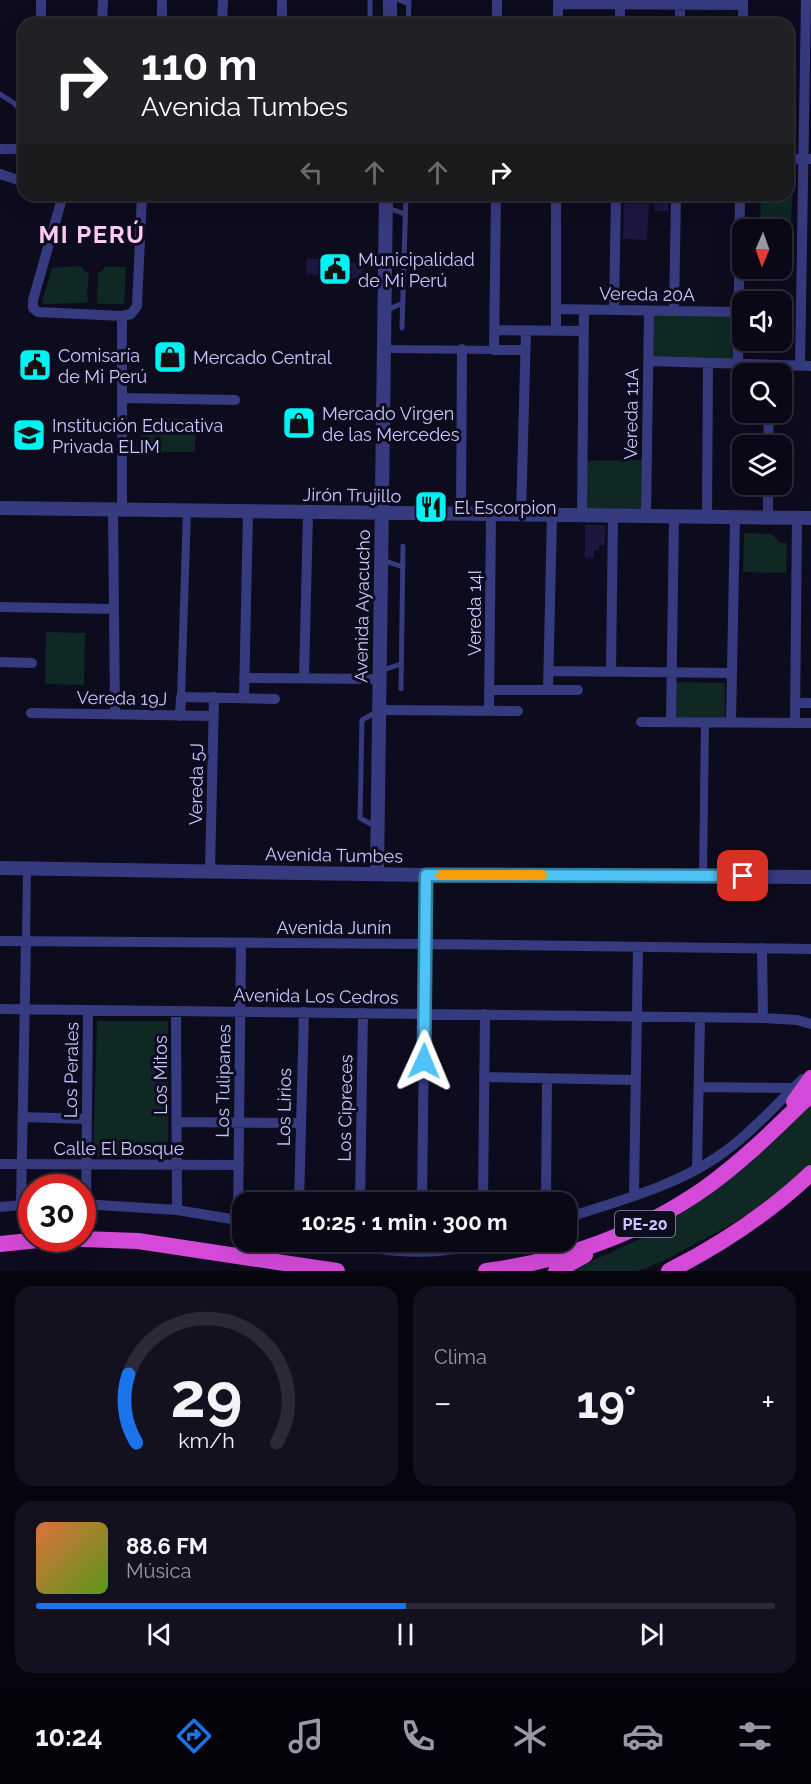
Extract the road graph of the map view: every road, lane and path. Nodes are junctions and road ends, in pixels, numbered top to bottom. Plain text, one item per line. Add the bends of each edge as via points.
1 (41, 0) edge
2 (103, 0) edge
3 (162, 0) edge
4 (223, 0) edge
5 (282, 0) edge
6 (370, 0) edge
7 (390, 0) edge
8 (399, 0) edge
9 (497, 0) edge
10 (806, 0) edge
11 (409, 2) edge
12 (558, 2) edge
13 (590, 2) edge
14 (652, 2) edge
15 (743, 2) edge
16 (620, 4) junction
17 (680, 4) junction
18 (41, 18) edge
19 (102, 18) edge
20 (162, 18) edge
21 (222, 18) edge
22 (282, 18) edge
23 (370, 18) edge
24 (390, 18) edge
25 (408, 18) edge
26 (497, 18) edge
27 (558, 18) edge
28 (620, 18) edge
29 (680, 18) edge
30 (743, 18) edge
31 (0, 94) edge
32 (18, 107) edge
33 (794, 143) edge
34 (0, 149) edge
35 (18, 149) edge
36 (799, 159) edge
37 (0, 174) edge
38 (18, 180) edge
39 (61, 201) edge
40 (142, 201) edge
41 (386, 201) edge
42 (406, 201) edge
43 (496, 201) edge
44 (556, 201) edge
45 (616, 201) edge
46 (676, 201) edge
47 (740, 201) edge
48 (405, 214) junction
49 (738, 291) edge
50 (403, 303) junction
51 (556, 309) junction
52 (584, 310) junction
53 (614, 310) junction
54 (649, 311) junction
55 (674, 311) junction
56 (384, 312) junction
57 (732, 312) edge
58 (122, 316) junction
59 (402, 328) dead end
60 (495, 330) junction
61 (526, 331) junction
62 (556, 331) junction
63 (584, 331) junction
64 (806, 343) edge
65 (383, 349) junction
66 (462, 349) junction
67 (494, 350) junction
68 (525, 350) junction
69 (648, 362) junction
70 (708, 363) junction
71 (732, 364) edge
72 (805, 365) edge
73 (122, 398) junction
74 (235, 400) dead end
75 (768, 495) edge
76 (0, 508) edge
77 (117, 510) junction
78 (187, 511) junction
79 (248, 512) junction
80 (308, 513) junction
81 (381, 514) junction
82 (461, 515) junction
83 (491, 515) junction
84 (521, 515) junction
85 (552, 516) junction
86 (582, 516) junction
87 (613, 516) junction
88 (646, 517) junction
89 (674, 517) junction
90 (707, 517) junction
91 (735, 518) junction
92 (768, 518) junction
93 (804, 518) edge
94 (403, 546) dead end
95 (381, 560) junction
96 (402, 567) junction
97 (0, 607) edge
98 (114, 609) junction
99 (0, 662) edge
100 (32, 663) dead end
101 (401, 664) junction
102 (549, 671) junction
103 (611, 671) junction
104 (672, 672) junction
105 (732, 673) junction
106 (380, 675) junction
107 (244, 678) junction
108 (304, 678) junction
109 (401, 689) dead end
110 (489, 690) junction
111 (548, 690) junction
112 (578, 690) dead end
113 (181, 697) junction
114 (214, 697) junction
115 (244, 698) junction
116 (275, 699) dead end
117 (796, 703) junction
118 (811, 703) edge
119 (379, 710) junction
120 (489, 711) junction
121 (518, 711) dead end
122 (31, 712) dead end
123 (115, 714) junction
124 (180, 716) junction
125 (214, 716) junction
126 (731, 721) junction
127 (640, 722) dead end
128 (671, 722) junction
129 (705, 722) junction
130 (795, 722) junction
131 (811, 723) edge
132 (0, 868) edge
133 (27, 869) junction
134 (210, 872) junction
135 (377, 874) junction
136 (426, 875) junction
137 (703, 876) junction
138 (811, 877) edge
139 (0, 941) edge
140 (26, 941) junction
141 (241, 943) junction
142 (425, 944) junction
143 (638, 947) junction
144 (762, 948) junction
145 (811, 949) edge
146 (0, 1009) edge
147 (25, 1009) junction
148 (88, 1010) junction
149 (176, 1011) junction
150 (240, 1012) junction
151 (304, 1012) junction
152 (363, 1013) junction
153 (424, 1014) junction
154 (485, 1014) junction
155 (637, 1016) junction
156 (700, 1018) junction
157 (763, 1018) junction
158 (811, 1024) edge
159 (811, 1073) edge
160 (484, 1077) junction
161 (547, 1078) junction
162 (811, 1078) edge
163 (636, 1080) junction
164 (699, 1087) junction
165 (794, 1088) junction
166 (811, 1094) edge
167 (23, 1117) junction
168 (87, 1119) junction
169 (177, 1122) junction
170 (239, 1123) junction
171 (300, 1123) junction
172 (778, 1126) junction
173 (0, 1164) edge
174 (22, 1164) junction
175 (86, 1164) junction
176 (177, 1164) junction
177 (239, 1165) junction
178 (697, 1169) junction
179 (811, 1173) edge
180 (23, 1174) edge
181 (86, 1174) edge
182 (240, 1192) edge
183 (299, 1192) edge
184 (360, 1192) edge
185 (422, 1192) edge
186 (483, 1192) edge
187 (546, 1192) edge
188 (634, 1194) junction
189 (18, 1205) edge
190 (96, 1205) edge
191 (0, 1207) edge
192 (177, 1210) junction
193 (577, 1214) edge
194 (232, 1219) edge
195 (623, 1234) junction
196 (96, 1240) edge
197 (18, 1242) edge
198 (0, 1244) edge
199 (337, 1271) edge
200 (486, 1271) edge
201 (556, 1271) edge
202 (669, 1271) edge

1 - 18 street
2 - 19 street
3 - 20 street
4 - 21 street
5 - 22 street
6 - 23 lane
7 - 24 street
8 - 11 lane
9 - 26 street
10 - 36 street
11 - 25 lane
12 - 13 street
12 - 27 street
13 - 16 street
14 - 16 street
14 - 17 street
15 - 17 street
15 - 30 street
16 - 28 street
17 - 29 street
31 - 32 lane
33 - 36 lane
34 - 35 street
36 - 64 street
37 - 38 street
39 - 58 street via 33,308 38,312
40 - 58 street via 137,306 131,314
41 - 48 lane
41 - 56 street, Avenida Ayacucho
42 - 48 lane
43 - 60 street
44 - 51 street
45 - 53 street
46 - 55 street
47 - 49 street
48 - 50 lane
50 - 56 lane
50 - 59 lane
51 - 52 street, Vereda 20A
51 - 62 street
52 - 53 street, Vereda 20A
52 - 63 street
53 - 54 street, Vereda 20A
54 - 55 street, Vereda 20A
54 - 69 street, Vereda 11A
55 - 57 street, Vereda 20A
56 - 65 street, Avenida Ayacucho
58 - 73 street
60 - 61 street
60 - 67 street
61 - 62 street
61 - 68 street
62 - 63 street
63 - 86 street
64 - 72 street
65 - 66 street
65 - 81 street, Avenida Ayacucho
66 - 67 street
66 - 82 street
67 - 68 street
68 - 84 street
69 - 70 street
69 - 88 street, Vereda 11A
70 - 71 street
70 - 90 street
73 - 74 street
73 - 77 street
75 - 92 street
76 - 77 street, Jirón Trujillo
77 - 78 street, Jirón Trujillo
77 - 98 street
78 - 79 street, Jirón Trujillo
78 - 113 street
79 - 80 street, Jirón Trujillo
79 - 107 street
80 - 81 street, Jirón Trujillo
80 - 108 street
81 - 82 street, Jirón Trujillo
81 - 95 street, Avenida Ayacucho
82 - 83 street, Jirón Trujillo
83 - 84 street, Jirón Trujillo
83 - 110 street, Vereda 14I
84 - 85 street, Jirón Trujillo
85 - 86 street, Jirón Trujillo
85 - 102 street
86 - 87 street, Jirón Trujillo
87 - 88 street, Jirón Trujillo
87 - 103 street
88 - 89 street, Jirón Trujillo
89 - 90 street, Jirón Trujillo
89 - 104 street
90 - 91 street, Jirón Trujillo
91 - 92 street, Jirón Trujillo
91 - 105 street
92 - 93 street, Jirón Trujillo
93 - 117 street
94 - 96 lane
95 - 96 lane
95 - 106 street, Avenida Ayacucho
96 - 101 lane
97 - 98 street
98 - 123 street
99 - 100 street
101 - 106 lane
101 - 109 lane
102 - 103 street
102 - 111 street
103 - 104 street
104 - 105 street
104 - 128 street
105 - 126 street
106 - 108 street
106 - 119 street, Avenida Ayacucho
107 - 108 street
107 - 115 street
110 - 111 street
110 - 120 street, Vereda 14I
111 - 112 street
113 - 114 street
113 - 124 street
114 - 115 street
114 - 125 street, Vereda 5J
115 - 116 street
117 - 118 street
117 - 130 street
119 - 120 street
119 - 135 street, Avenida Ayacucho
120 - 121 street
122 - 123 street, Vereda 19J
123 - 124 street, Vereda 19J
124 - 125 street, Vereda 19J
125 - 134 street, Vereda 5J
126 - 129 street
126 - 130 street
127 - 128 street
128 - 129 street
129 - 137 street
130 - 131 street
132 - 133 street, Avenida Tumbes
133 - 134 street, Avenida Tumbes
133 - 140 street
134 - 135 street, Avenida Tumbes
135 - 136 street, Avenida Tumbes
136 - 137 street, Avenida Tumbes
136 - 142 street
137 - 138 street, Avenida Tumbes
139 - 140 street, Avenida Junín
140 - 141 street, Avenida Junín
140 - 147 street
141 - 142 street, Avenida Junín
141 - 150 street, Los Tulipanes
142 - 143 street, Avenida Junín
142 - 153 street
143 - 144 street, Avenida Junín
143 - 155 street
144 - 145 street, Avenida Junín
144 - 157 street
146 - 147 street, Avenida Los Cedros
147 - 148 street, Avenida Los Cedros
147 - 167 street
148 - 149 street, Avenida Los Cedros
148 - 168 street, Los Perales
149 - 150 street, Avenida Los Cedros
149 - 169 street, Los Mitos
150 - 151 street, Avenida Los Cedros
150 - 170 street, Los Tulipanes
151 - 152 street, Avenida Los Cedros
151 - 171 street, Los Lirios
152 - 153 street, Avenida Los Cedros
152 - 184 street, Los Cipreces
153 - 154 street, Avenida Los Cedros
153 - 185 street
154 - 155 street, Avenida Los Cedros
154 - 160 street
155 - 156 street, Avenida Los Cedros
155 - 163 street
156 - 157 street, Avenida Los Cedros
156 - 164 street
157 - 158 street, Avenida Los Cedros
159 - 165 street
160 - 161 street
160 - 186 street
161 - 163 street
161 - 187 street
162 - 172 highway
163 - 188 street
164 - 165 street
164 - 178 street
165 - 178 street via 752,1130
166 - 172 highway, PE-20
167 - 168 street
167 - 174 street
168 - 175 street, Los Perales
169 - 170 street
169 - 176 street, Los Mitos
170 - 171 street
170 - 177 street, Los Tulipanes
171 - 183 street, Los Lirios
172 - 195 highway, PE-20 via 706,1187
173 - 174 street, Calle El Bosque
174 - 175 street, Calle El Bosque
174 - 180 street
175 - 176 street, Calle El Bosque
175 - 181 street, Los Perales
176 - 177 street, Calle El Bosque
176 - 192 street, Los Mitos
177 - 182 street, Los Tulipanes
178 - 188 street
179 - 202 highway via 741,1229
188 - 193 street
189 - 191 street
190 - 192 street
192 - 194 street
195 - 200 highway, PE-20 via 558,1256
195 - 201 highway
196 - 199 highway via 138,1241
197 - 198 highway

